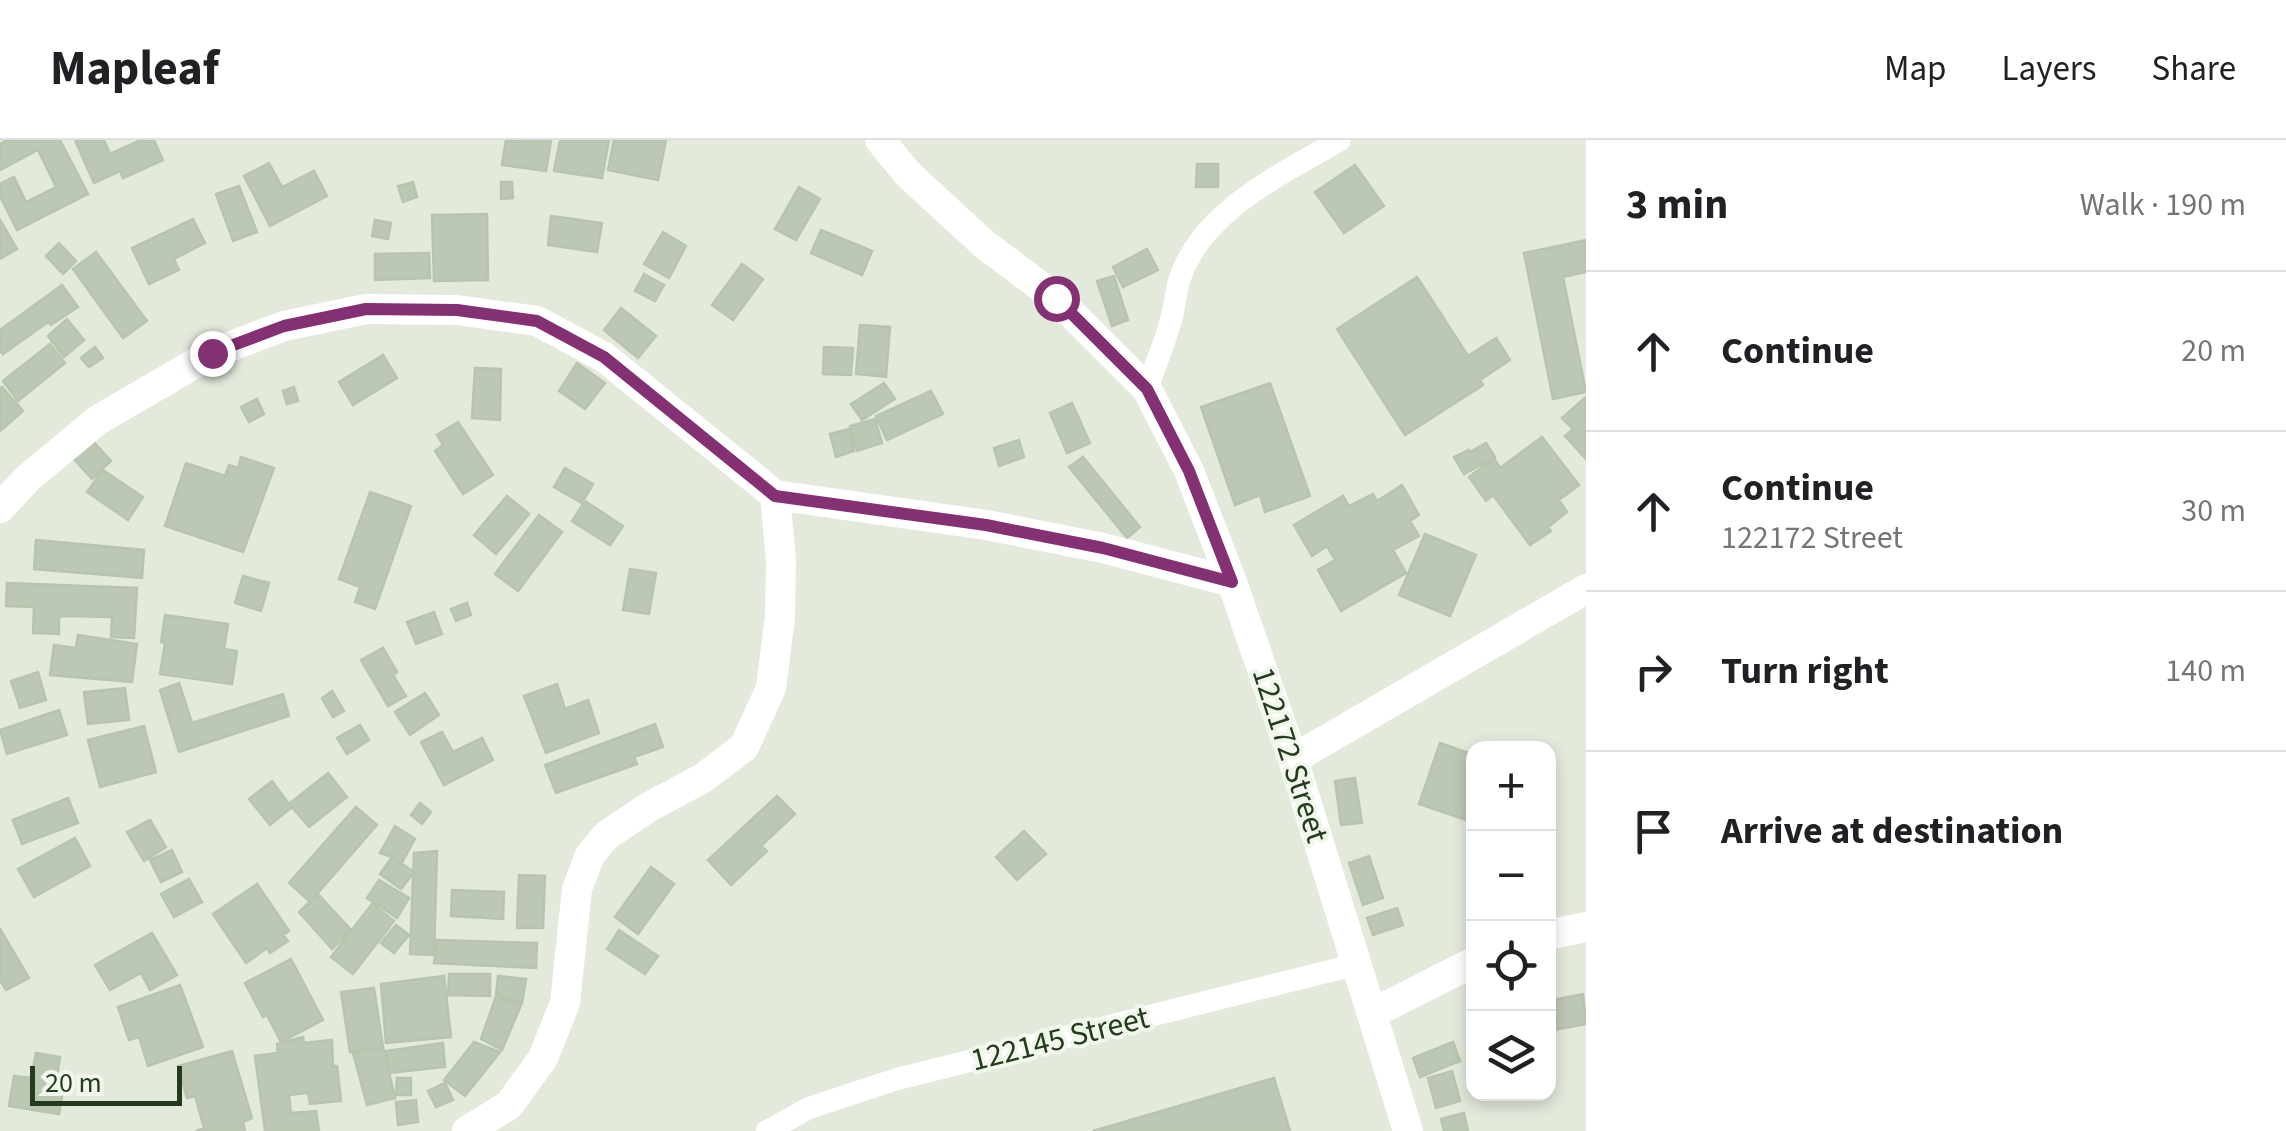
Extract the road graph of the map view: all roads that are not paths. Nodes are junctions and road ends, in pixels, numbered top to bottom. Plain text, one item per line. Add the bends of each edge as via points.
1 (880, 140) edge
2 (1340, 140) edge
3 (1147, 389) junction
4 (775, 496) junction
5 (0, 508) edge
6 (1232, 582) junction
7 (1586, 588) edge
8 (1293, 759) junction
9 (1586, 927) edge
10 (1556, 933) edge
11 (1358, 964) junction
12 (1466, 966) edge
13 (1373, 1013) junction
14 (467, 1131) edge
15 (767, 1131) edge
16 (1408, 1131) edge

1 - 3 street, 122172 Street via 908,174 1056,298
2 - 3 lane via 1251,195 1195,248
3 - 6 street, 122172 Street via 1189,471
4 - 5 street via 604,357 537,321 457,310 366,309 284,326 212,353 98,420
4 - 6 street via 986,525
4 - 14 street via 778,635 771,688 744,747 608,835 590,855 577,889 565,1003 543,1058 510,1105
6 - 8 street, 122172 Street
7 - 8 street
8 - 11 street, 122172 Street
9 - 10 street
11 - 13 street, 122172 Street
11 - 15 lane, 122145 Street via 897,1079 809,1108
12 - 13 street
13 - 16 street, 122172 Street

